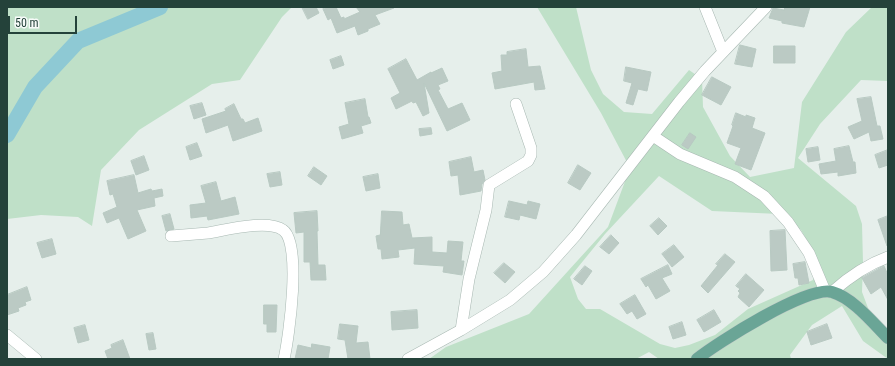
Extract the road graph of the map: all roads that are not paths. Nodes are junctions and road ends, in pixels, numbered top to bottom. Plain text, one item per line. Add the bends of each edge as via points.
1 (706, 7) edge
2 (766, 7) edge
3 (723, 52) junction
4 (516, 104) dead end
5 (653, 136) junction
6 (171, 236) dead end
7 (888, 257) edge
8 (828, 291) junction
9 (461, 330) junction
10 (7, 335) edge
11 (888, 338) edge
12 (36, 359) edge
13 (284, 359) edge
14 (408, 359) edge
15 (697, 359) edge

1 - 3 street
2 - 3 street
3 - 5 street
4 - 9 street via 531,155 528,161 489,185
5 - 8 street via 680,154 735,177 764,196 788,222 809,253
5 - 9 street via 576,235 543,272 510,300
6 - 13 street via 250,225 274,226 284,230 289,237 293,264 291,317
7 - 8 street via 871,264
8 - 11 main road via 861,310
8 - 15 main road via 806,297 774,311 733,334
9 - 14 street
10 - 12 street

